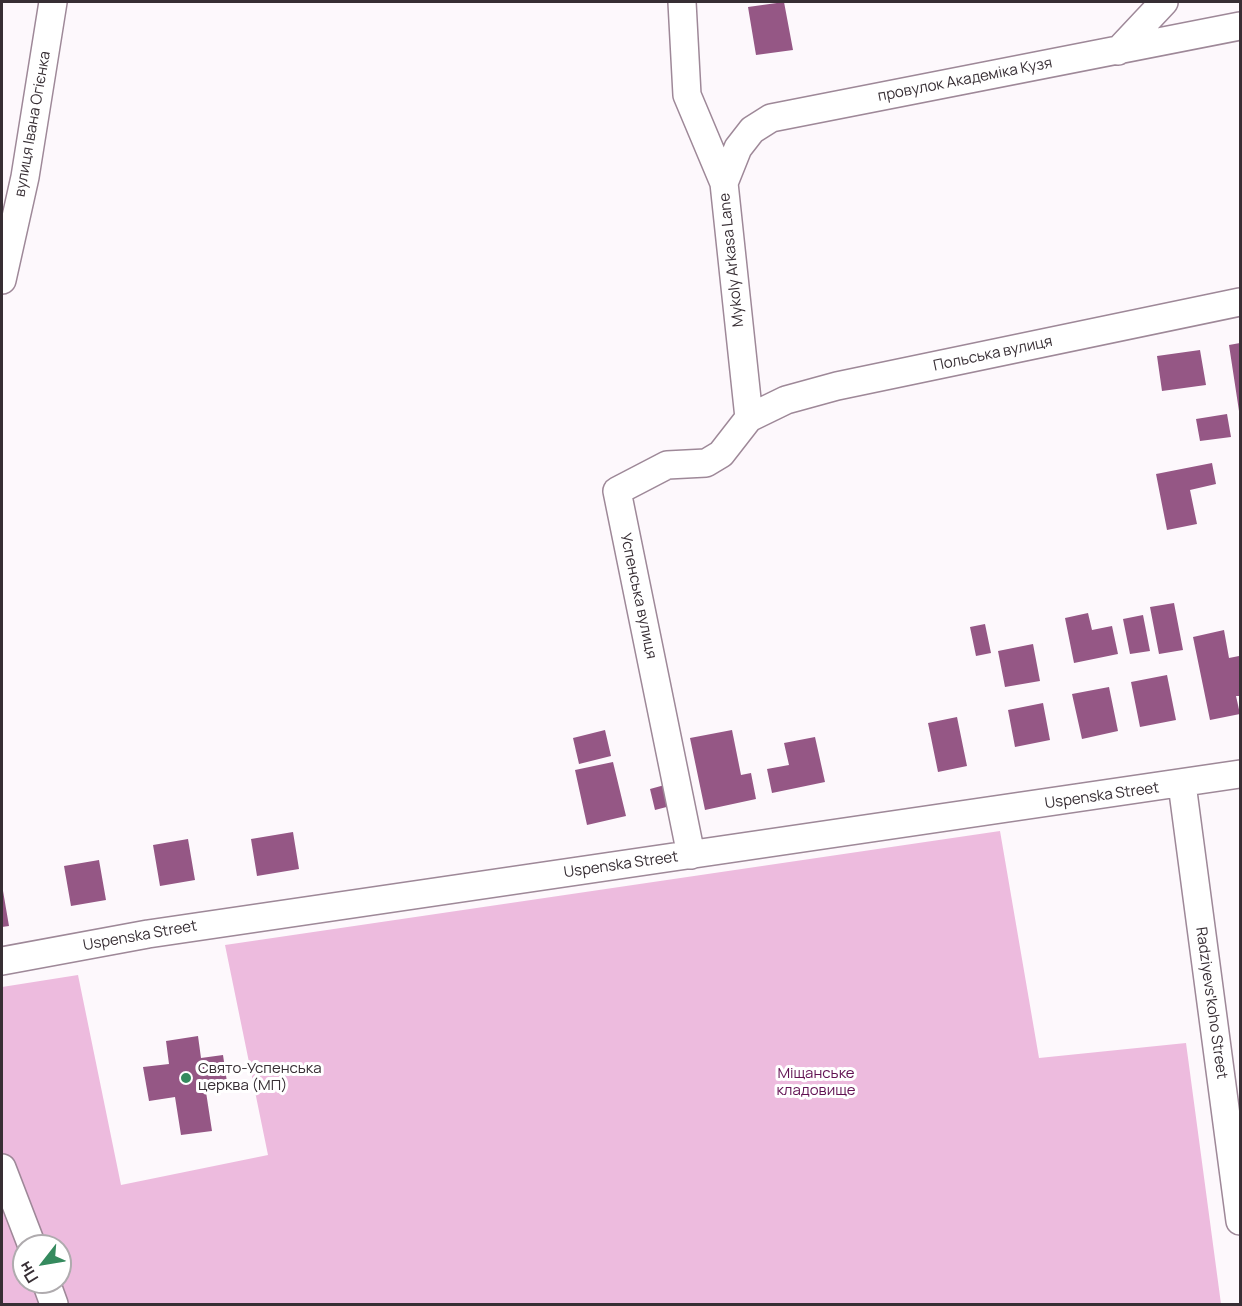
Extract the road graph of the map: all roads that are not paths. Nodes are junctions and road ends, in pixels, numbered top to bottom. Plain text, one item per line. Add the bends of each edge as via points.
1 (53, 2) edge
2 (682, 2) edge
3 (1164, 2) edge
4 (1240, 26) edge
5 (1118, 51) junction
6 (724, 183) junction
7 (2, 280) edge
8 (1240, 302) edge
9 (749, 418) junction
10 (1240, 774) edge
11 (1182, 784) junction
12 (691, 855) junction
13 (2, 962) edge
14 (2, 1168) edge
15 (1240, 1221) edge
16 (27, 1234) edge

1 - 7 street, вулиця Івана Огієнка via 25,177
2 - 6 street, Mykoly Arkasa Lane via 687,95
3 - 5 street
4 - 5 street, провулок Академіка Кузя
5 - 6 street, провулок Академіка Кузя via 771,118 752,130 738,148
6 - 9 street, Mykoly Arkasa Lane
8 - 9 street, Польська вулиця via 837,386 786,400
9 - 12 street, Успенська вулиця via 721,454 706,463 667,465 617,491
10 - 11 street, Uspenska Street
11 - 12 street, Uspenska Street
11 - 15 street, Radziyevsʹkoho Street
12 - 13 street, Uspenska Street via 148,934
14 - 16 street

